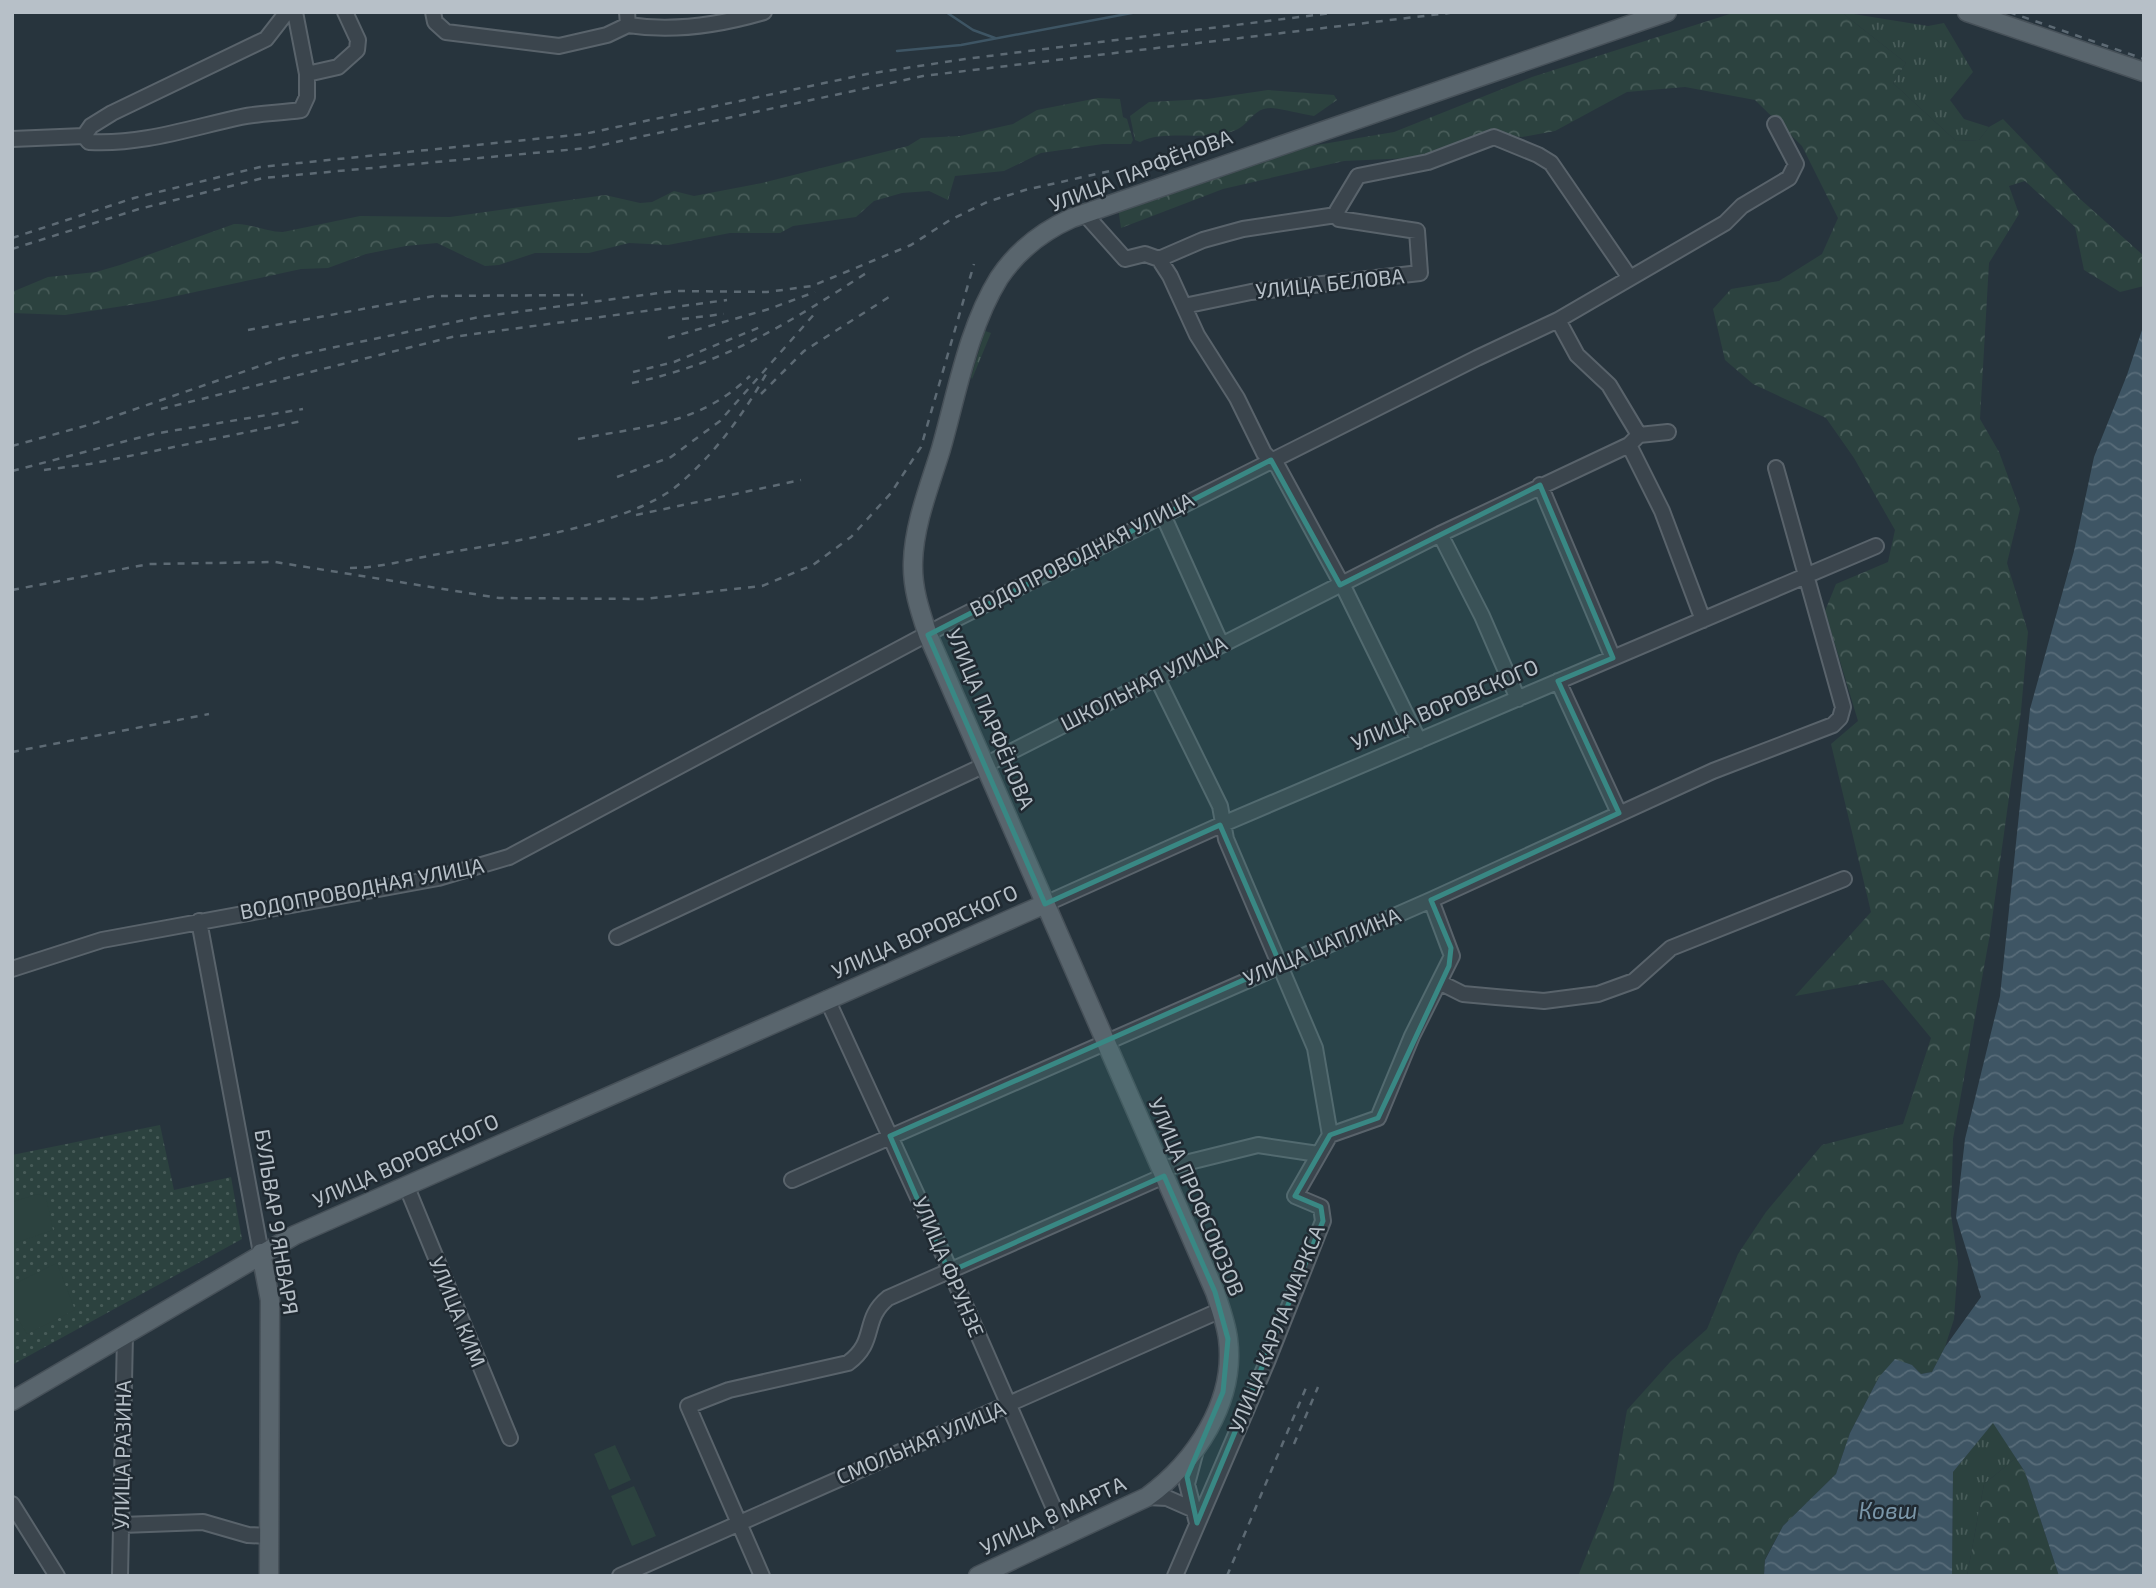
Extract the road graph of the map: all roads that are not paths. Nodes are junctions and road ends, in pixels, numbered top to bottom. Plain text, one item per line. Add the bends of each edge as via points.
1 (287, 12) edge
2 (295, 12) edge
3 (345, 12) edge
4 (433, 12) edge
5 (1667, 12) edge
6 (1967, 12) edge
7 (762, 13) edge
8 (627, 18) edge
9 (2144, 72) edge
10 (307, 74) junction
11 (1775, 124) dead end
12 (84, 136) junction
13 (12, 139) edge
14 (1084, 213) junction
15 (1336, 215) junction
16 (1159, 259) junction
17 (1630, 278) junction
18 (1184, 306) junction
19 (1558, 320) junction
20 (1668, 432) dead end
21 (1634, 440) junction
22 (1271, 460) junction
23 (1776, 468) dead end
24 (1540, 485) junction
25 (1163, 515) junction
26 (1440, 534) junction
27 (1876, 546) dead end
28 (1805, 578) junction
29 (1340, 585) junction
30 (1703, 620) junction
31 (928, 635) junction
32 (1221, 644) junction
33 (1613, 657) junction
34 (1157, 678) junction
35 (1558, 681) junction
36 (1518, 699) junction
37 (1419, 741) junction
38 (985, 765) junction
39 (1619, 813) junction
40 (1223, 824) junction
41 (1844, 879) dead end
42 (1431, 900) junction
43 (1045, 904) junction
44 (199, 920) junction
45 (617, 937) dead end
46 (1280, 964) junction
47 (12, 969) edge
48 (1439, 982) junction
49 (827, 999) junction
50 (1104, 1041) junction
51 (1330, 1135) junction
52 (890, 1136) junction
53 (1318, 1154) junction
54 (1163, 1173) junction
55 (792, 1180) dead end
56 (406, 1185) junction
57 (261, 1253) junction
58 (949, 1272) junction
59 (1221, 1310) junction
60 (125, 1334) junction
61 (12, 1401) edge
62 (1009, 1406) junction
63 (510, 1438) dead end
64 (1199, 1446) junction
65 (1147, 1497) junction
66 (12, 1504) edge
67 (1194, 1516) junction
68 (738, 1522) junction
69 (122, 1525) junction
70 (269, 1536) junction
71 (1066, 1536) junction
72 (57, 1576) edge
73 (120, 1576) edge
74 (269, 1576) edge
75 (620, 1576) edge
76 (762, 1576) edge
77 (978, 1576) edge
78 (1175, 1576) edge

1 - 12 street via 266,39 112,113
2 - 10 street
3 - 10 street via 358,40 357,50 338,67
4 - 8 street via 446,32 559,46 607,35
5 - 14 main road, УЛИЦА ПАРФЁНОВА
6 - 9 main road
7 - 8 street via 664,29
10 - 12 street via 307,97 301,110 244,116 155,138 104,143 89,142
11 - 17 street, ВОДОПРОВОДНАЯ УЛИЦА via 1796,164 1789,178 1742,206 1725,223
12 - 13 street
14 - 16 street via 1125,259 1144,254
14 - 31 main road, УЛИЦА ПАРФЁНОВА via 1028,245 999,279 984,309 915,541 914,584
15 - 16 street via 1243,229
15 - 17 street via 1359,176 1428,162 1494,137 1551,163
15 - 18 street, УЛИЦА БЕЛОВА via 1418,231 1420,274 1251,292
16 - 18 street
17 - 19 street, ВОДОПРОВОДНАЯ УЛИЦА
18 - 22 street
19 - 21 street via 1577,355 1609,385
19 - 22 street, ВОДОПРОВОДНАЯ УЛИЦА
20 - 21 street, ШКОЛЬНАЯ УЛИЦА
21 - 24 street, ШКОЛЬНАЯ УЛИЦА
21 - 30 street
22 - 25 street, ВОДОПРОВОДНАЯ УЛИЦА
22 - 29 street
23 - 28 street
24 - 26 street, ШКОЛЬНАЯ УЛИЦА
24 - 33 street
25 - 31 street, ВОДОПРОВОДНАЯ УЛИЦА
25 - 32 street
26 - 29 street, ШКОЛЬНАЯ УЛИЦА
26 - 36 street
27 - 28 street, УЛИЦА ВОРОВСКОГО
28 - 30 street, УЛИЦА ВОРОВСКОГО
28 - 39 street, УЛИЦА ЦАПЛИНА via 1843,707 1840,718
29 - 32 street, ШКОЛЬНАЯ УЛИЦА
29 - 37 street
30 - 33 street, УЛИЦА ВОРОВСКОГО
31 - 38 main road, УЛИЦА ПАРФЁНОВА
31 - 44 street, ВОДОПРОВОДНАЯ УЛИЦА via 491,864 438,878
32 - 34 street, ШКОЛЬНАЯ УЛИЦА
33 - 35 street, УЛИЦА ВОРОВСКОГО
34 - 38 street, ШКОЛЬНАЯ УЛИЦА
34 - 40 street via 1220,806
35 - 36 street, УЛИЦА ВОРОВСКОГО
35 - 39 street
36 - 37 street, УЛИЦА ВОРОВСКОГО
37 - 40 street, УЛИЦА ВОРОВСКОГО
38 - 43 main road, УЛИЦА ПАРФЁНОВА
38 - 45 street, ШКОЛЬНАЯ УЛИЦА
39 - 42 street, УЛИЦА ЦАПЛИНА
40 - 43 street, УЛИЦА ВОРОВСКОГО
40 - 46 street
41 - 48 street via 1671,948 1634,981 1598,994 1544,1000 1496,998 1463,994
42 - 46 street, УЛИЦА ЦАПЛИНА
42 - 48 street via 1451,948 1449,966
43 - 49 main road, УЛИЦА ВОРОВСКОГО
43 - 50 main road, УЛИЦА ПРОФСОЮЗОВ
44 - 47 street, ВОДОПРОВОДНАЯ УЛИЦА via 102,940
44 - 57 street, БУЛЬВАР 9 ЯНВАРЯ
46 - 50 street, УЛИЦА ЦАПЛИНА
46 - 51 street via 1315,1048
48 - 51 street via 1378,1118
49 - 52 street, УЛИЦА ФРУНЗЕ
49 - 56 main road, УЛИЦА ВОРОВСКОГО
50 - 52 street, УЛИЦА ЦАПЛИНА
50 - 54 main road, УЛИЦА ПРОФСОЮЗОВ
51 - 53 street, УЛИЦА КАРЛА МАРКСА
52 - 55 street, УЛИЦА ЦАПЛИНА
52 - 58 street, УЛИЦА ФРУНЗЕ
53 - 54 street via 1258,1145
53 - 67 street, УЛИЦА КАРЛА МАРКСА via 1295,1196 1321,1207 1323,1221 1273,1349
54 - 58 street
54 - 59 main road, УЛИЦА ПРОФСОЮЗОВ
56 - 57 main road, УЛИЦА ВОРОВСКОГО
56 - 63 street, УЛИЦА КИМ
57 - 60 main road, УЛИЦА ВОРОВСКОГО
57 - 70 main road, БУЛЬВАР 9 ЯНВАРЯ via 270,1300
58 - 62 street, УЛИЦА ФРУНЗЕ
58 - 68 street via 888,1298 875,1309 863,1352 848,1363 729,1390 688,1406
59 - 62 street, СМОЛЬНАЯ УЛИЦА
59 - 64 main road, УЛИЦА ПРОФСОЮЗОВ via 1228,1368
60 - 61 main road, УЛИЦА ВОРОВСКОГО
60 - 69 street, УЛИЦА РАЗИНА
62 - 68 street, СМОЛЬНАЯ УЛИЦА
62 - 71 street, УЛИЦА ФРУНЗЕ
64 - 65 main road, УЛИЦА ПРОФСОЮЗОВ via 1169,1481
64 - 67 street via 1187,1477
65 - 67 street via 1167,1498
65 - 71 main road, УЛИЦА 8 МАРТА
66 - 72 street
67 - 78 street, УЛИЦА КАРЛА МАРКСА
68 - 75 street, СМОЛЬНАЯ УЛИЦА
68 - 76 street
69 - 70 street via 203,1522
69 - 73 street, УЛИЦА РАЗИНА
70 - 74 main road, БУЛЬВАР 9 ЯНВАРЯ
71 - 77 main road, УЛИЦА 8 МАРТА

